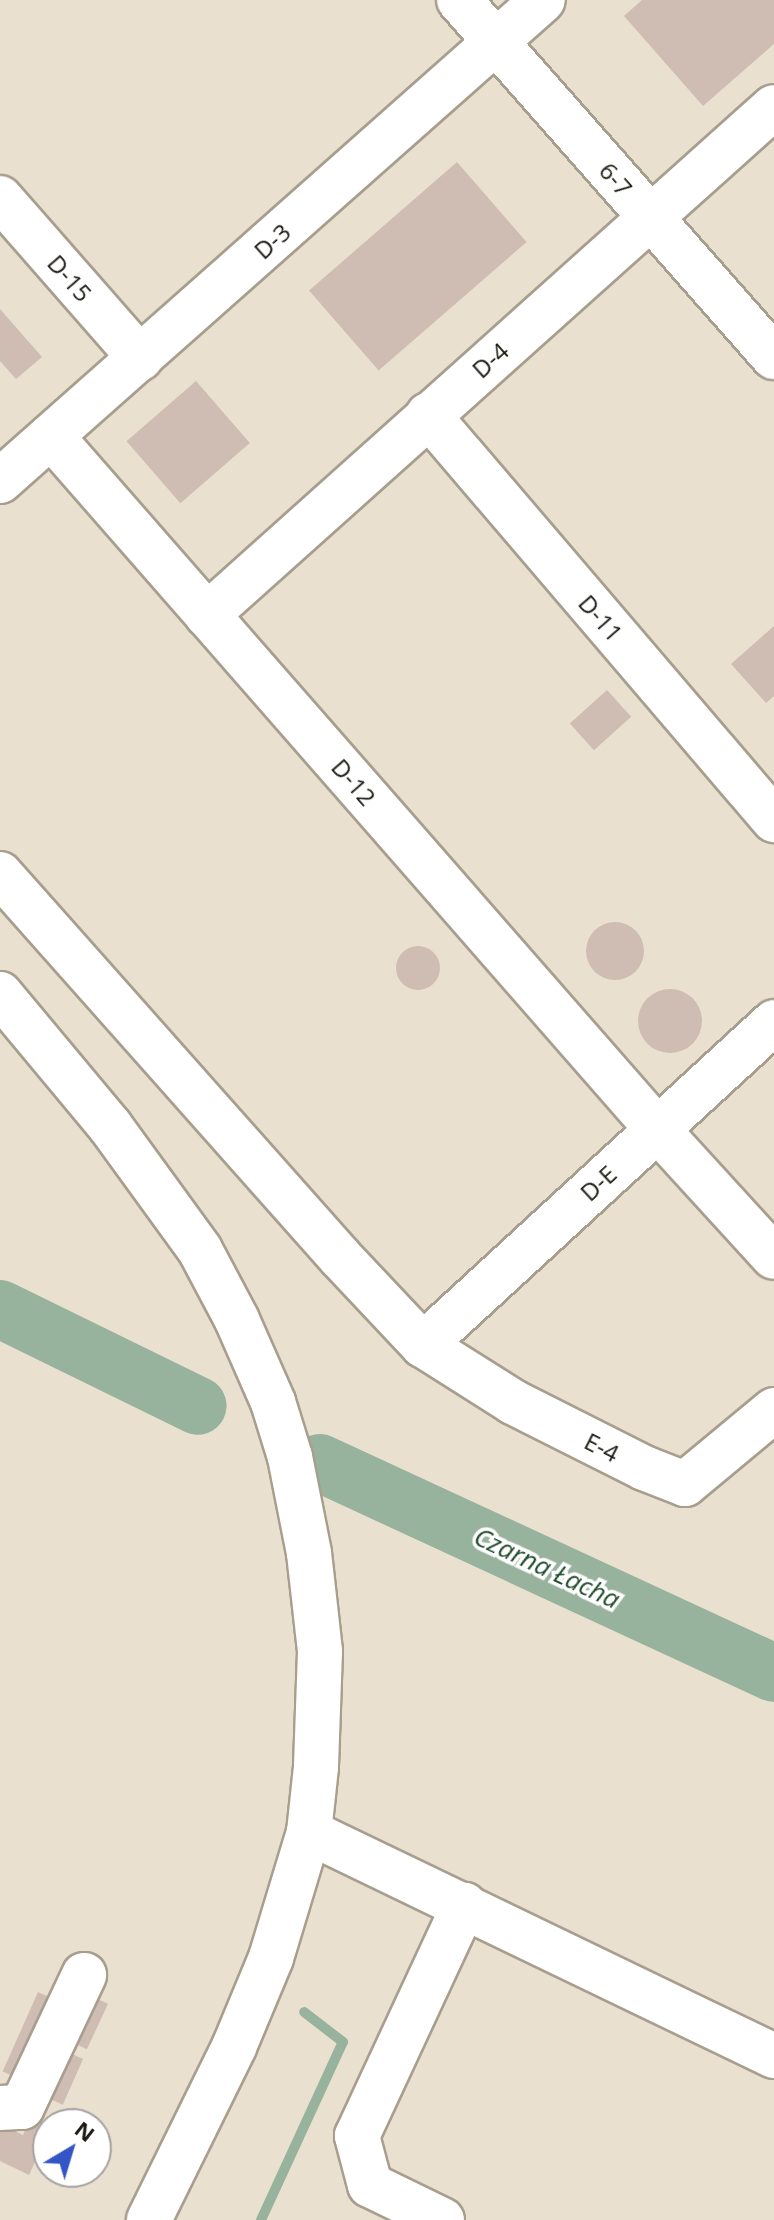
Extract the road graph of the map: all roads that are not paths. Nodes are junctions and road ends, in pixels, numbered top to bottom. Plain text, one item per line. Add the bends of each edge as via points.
1 (459, 0) edge
2 (543, 0) edge
3 (495, 42) junction
4 (774, 107) edge
5 (0, 198) edge
6 (649, 217) junction
7 (774, 357) edge
8 (140, 358) junction
9 (428, 415) junction
10 (51, 436) junction
11 (0, 481) edge
12 (207, 615) junction
13 (774, 820) edge
14 (0, 874) edge
15 (0, 994) edge
16 (774, 1022) edge
17 (657, 1129) junction
18 (774, 1257) edge
19 (423, 1345) junction
20 (774, 1410) edge
21 (309, 1832) junction
22 (464, 1905) junction
23 (84, 1975) dead end
24 (774, 2056) edge
25 (0, 2108) edge
26 (149, 2220) edge
27 (442, 2220) edge

1 - 3 street, 6-7
2 - 3 street, D-3
3 - 6 street, 6-7
3 - 8 street, D-3
4 - 6 street, D-4
5 - 8 street, D-15
6 - 7 street, 6-7
6 - 9 street, D-4
8 - 10 street, D-3
9 - 12 street, D-4
9 - 13 street, D-11
10 - 11 street, D-3
10 - 12 street, D-12
12 - 17 street, D-12
14 - 19 street
15 - 21 street via 110,1126 200,1250 273,1402 303,1511 320,1651
16 - 17 street, D-E
17 - 18 street
17 - 19 street, D-E
19 - 20 street, E-4 via 513,1402 685,1484
21 - 22 street
21 - 26 street via 271,1958 234,2047
22 - 24 street
22 - 27 street via 357,2136 370,2185
23 - 25 street via 22,2107

